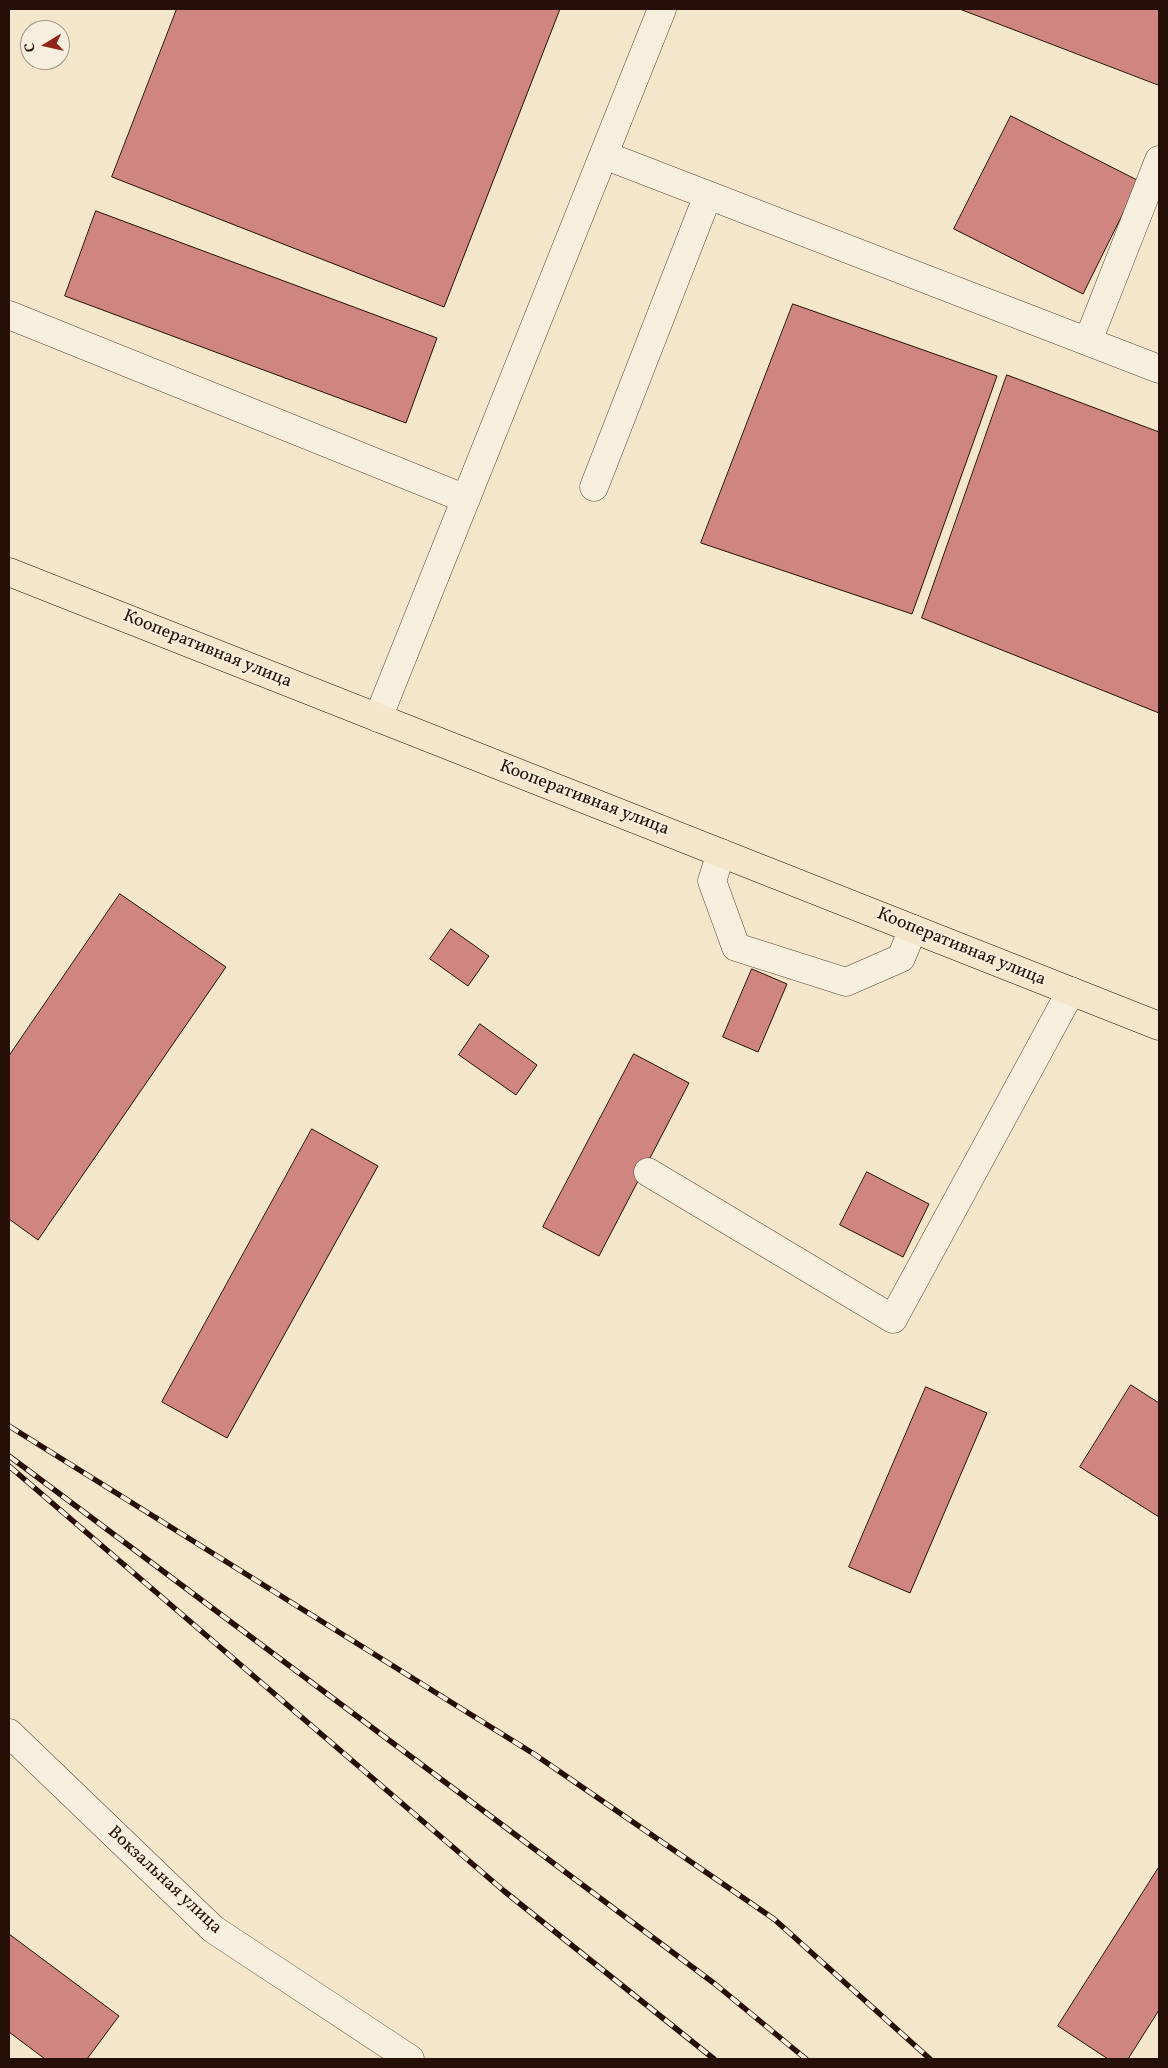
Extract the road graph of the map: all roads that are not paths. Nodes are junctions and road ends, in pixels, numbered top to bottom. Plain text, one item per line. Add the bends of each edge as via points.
1 (662, 9) edge
2 (604, 155) junction
3 (1159, 160) edge
4 (708, 195) junction
5 (9, 315) edge
6 (1088, 341) junction
7 (1159, 369) edge
8 (594, 487) dead end
9 (466, 499) junction
10 (9, 572) edge
11 (378, 718) junction
12 (721, 853) junction
13 (913, 929) junction
14 (1071, 991) junction
15 (1159, 1026) edge
16 (648, 1172) dead end
17 (9, 1733) edge
18 (410, 2059) edge

1 - 2 street
2 - 4 street
2 - 9 street
3 - 6 street
4 - 6 street
4 - 8 street
5 - 9 street
6 - 7 street
9 - 11 street
10 - 11 main road, Кооперативная улица
11 - 12 main road, Кооперативная улица
12 - 13 main road, Кооперативная улица
12 - 13 street via 712,881 736,947 846,982 902,958
13 - 14 main road, Кооперативная улица
14 - 15 main road, Кооперативная улица
14 - 16 street via 893,1319
17 - 18 street, Вокзальная улица via 213,1929

